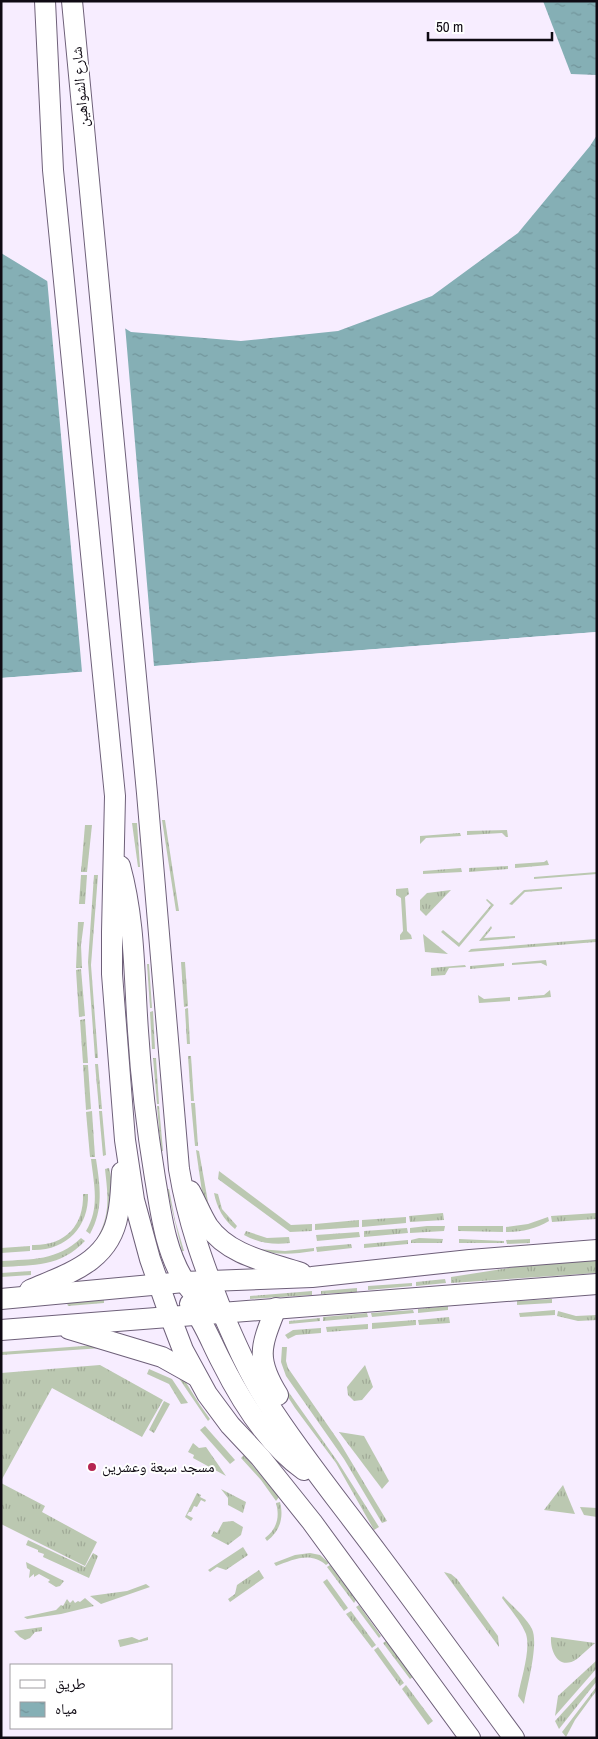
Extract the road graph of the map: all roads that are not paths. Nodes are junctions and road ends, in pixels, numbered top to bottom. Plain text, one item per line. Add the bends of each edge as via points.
1 (45, 1) edge
2 (72, 1) edge
3 (114, 847) junction
4 (125, 1140) junction
5 (179, 1169) junction
6 (597, 1250) edge
7 (312, 1277) junction
8 (209, 1281) junction
9 (184, 1282) junction
10 (159, 1284) junction
11 (597, 1284) edge
12 (6, 1298) edge
13 (276, 1308) junction
14 (223, 1312) junction
15 (197, 1314) junction
16 (170, 1316) junction
17 (58, 1325) junction
18 (1, 1330) edge
19 (198, 1378) junction
20 (317, 1476) junction
21 (470, 1738) edge
22 (514, 1738) edge

1 - 3 street, شارع الشواهين via 54,170 115,796
2 - 5 street, شارع الشواهين
3 - 4 street, شارع الشواهين via 112,974
3 - 9 street via 130,908 143,1087 159,1205 169,1248
4 - 10 street via 141,1230
4 - 12 street via 119,1213 110,1239 102,1250 82,1268
5 - 7 street via 208,1226 228,1246
5 - 8 street, شارع الشواهين via 190,1226
6 - 7 street
7 - 8 street
8 - 9 street
8 - 14 street, شارع الشواهين
9 - 10 street
9 - 14 street via 197,1297
10 - 12 street
10 - 15 street via 178,1292
10 - 16 street
11 - 13 street
13 - 14 street
13 - 20 street via 264,1338 263,1363 270,1381 311,1450
14 - 15 street
14 - 20 street, شارع الشواهين via 253,1379
15 - 16 street
15 - 20 street via 226,1371 256,1418 296,1464
16 - 17 street
16 - 19 street
17 - 18 street
17 - 19 street via 162,1357
19 - 21 street via 218,1410 312,1522
20 - 22 street, شارع الشواهين

